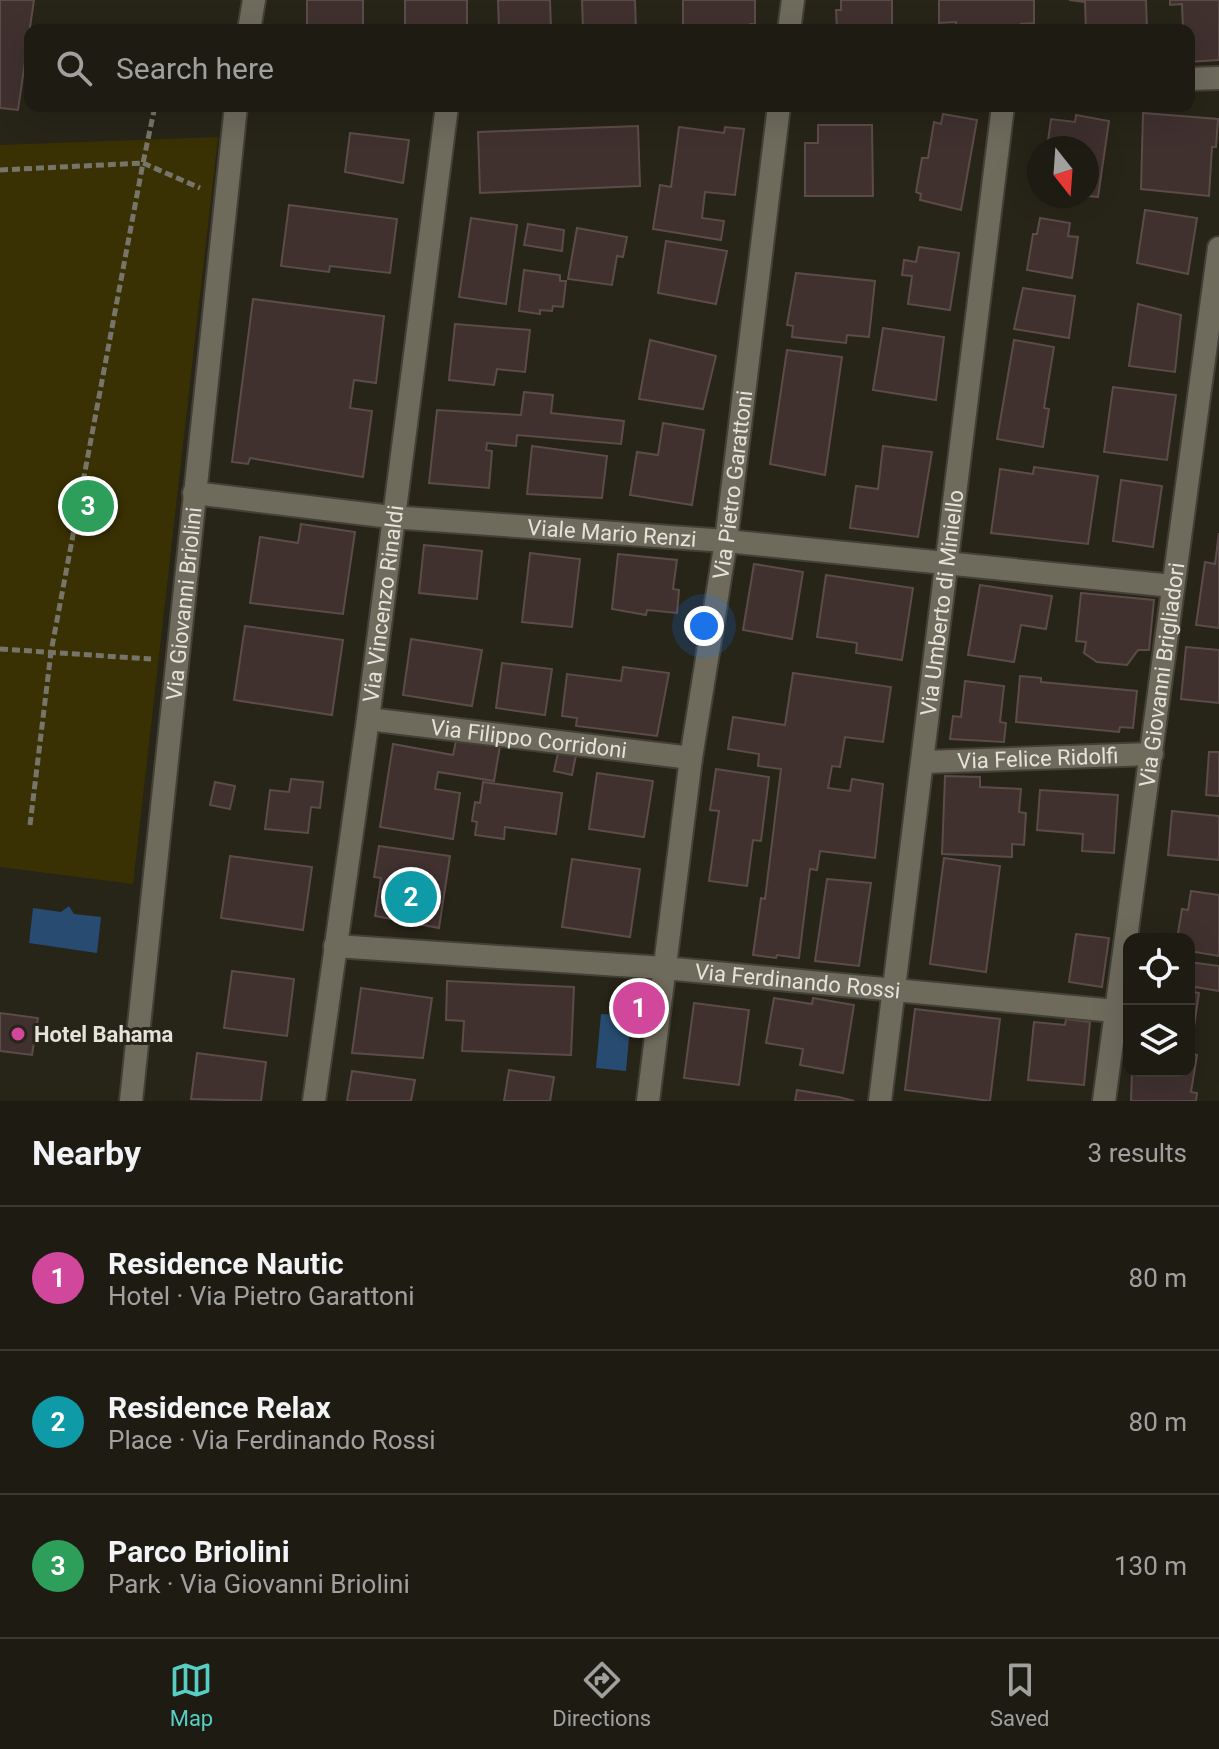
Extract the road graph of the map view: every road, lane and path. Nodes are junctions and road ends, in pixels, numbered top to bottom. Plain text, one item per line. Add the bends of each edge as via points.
1 (254, 0) edge
2 (793, 0) edge
3 (250, 24) edge
4 (790, 24) edge
5 (1219, 78) edge
6 (1195, 79) edge
7 (154, 112) edge
8 (235, 112) edge
9 (446, 112) edge
10 (778, 112) edge
11 (1002, 112) edge
12 (143, 163) junction
13 (0, 170) edge
14 (227, 197) junction
15 (1219, 248) edge
16 (194, 493) junction
17 (391, 517) junction
18 (726, 541) junction
19 (946, 562) junction
20 (1173, 586) junction
21 (0, 649) edge
22 (51, 652) junction
23 (176, 661) junction
24 (368, 719) junction
25 (1152, 754) junction
26 (691, 758) junction
27 (924, 762) junction
28 (30, 825) dead end
29 (335, 946) junction
30 (664, 968) junction
31 (893, 988) junction
32 (1115, 1011) junction
33 (131, 1101) edge
34 (314, 1101) edge
35 (648, 1101) edge
36 (880, 1101) edge
37 (1104, 1101) edge

1 - 3 street
2 - 4 street
5 - 6 street
7 - 12 path
8 - 14 street, Via Giovanni Briolini
9 - 17 street, Via Vincenzo Rinaldi
10 - 18 street, Via Pietro Garattoni
11 - 19 street, Via Umberto di Miniello
12 - 13 path
12 - 14 path
12 - 22 path
14 - 16 street, Via Giovanni Briolini
15 - 20 street, Via Giovanni Brigliadori
16 - 17 street, Viale Mario Renzi
16 - 23 street, Via Giovanni Briolini
17 - 18 street, Viale Mario Renzi
17 - 24 street, Via Vincenzo Rinaldi
18 - 19 street, Viale Mario Renzi
18 - 26 street, Via Pietro Garattoni
19 - 20 street, Viale Mario Renzi
19 - 27 street, Via Umberto di Miniello
20 - 25 street, Via Giovanni Brigliadori
21 - 22 path
22 - 23 path
22 - 28 path
23 - 33 street, Via Giovanni Briolini
24 - 26 street, Via Filippo Corridoni
24 - 29 street, Via Vincenzo Rinaldi
25 - 27 street, Via Felice Ridolfi
25 - 32 street, Via Giovanni Brigliadori
26 - 30 street, Via Pietro Garattoni
27 - 31 street, Via Umberto di Miniello
29 - 30 street, Via Ferdinando Rossi
29 - 34 street, Via Vincenzo Rinaldi
30 - 31 street, Via Ferdinando Rossi
30 - 35 street, Via Pietro Garattoni
31 - 32 street, Via Ferdinando Rossi
31 - 36 street, Via Umberto di Miniello
32 - 37 street, Via Giovanni Brigliadori

